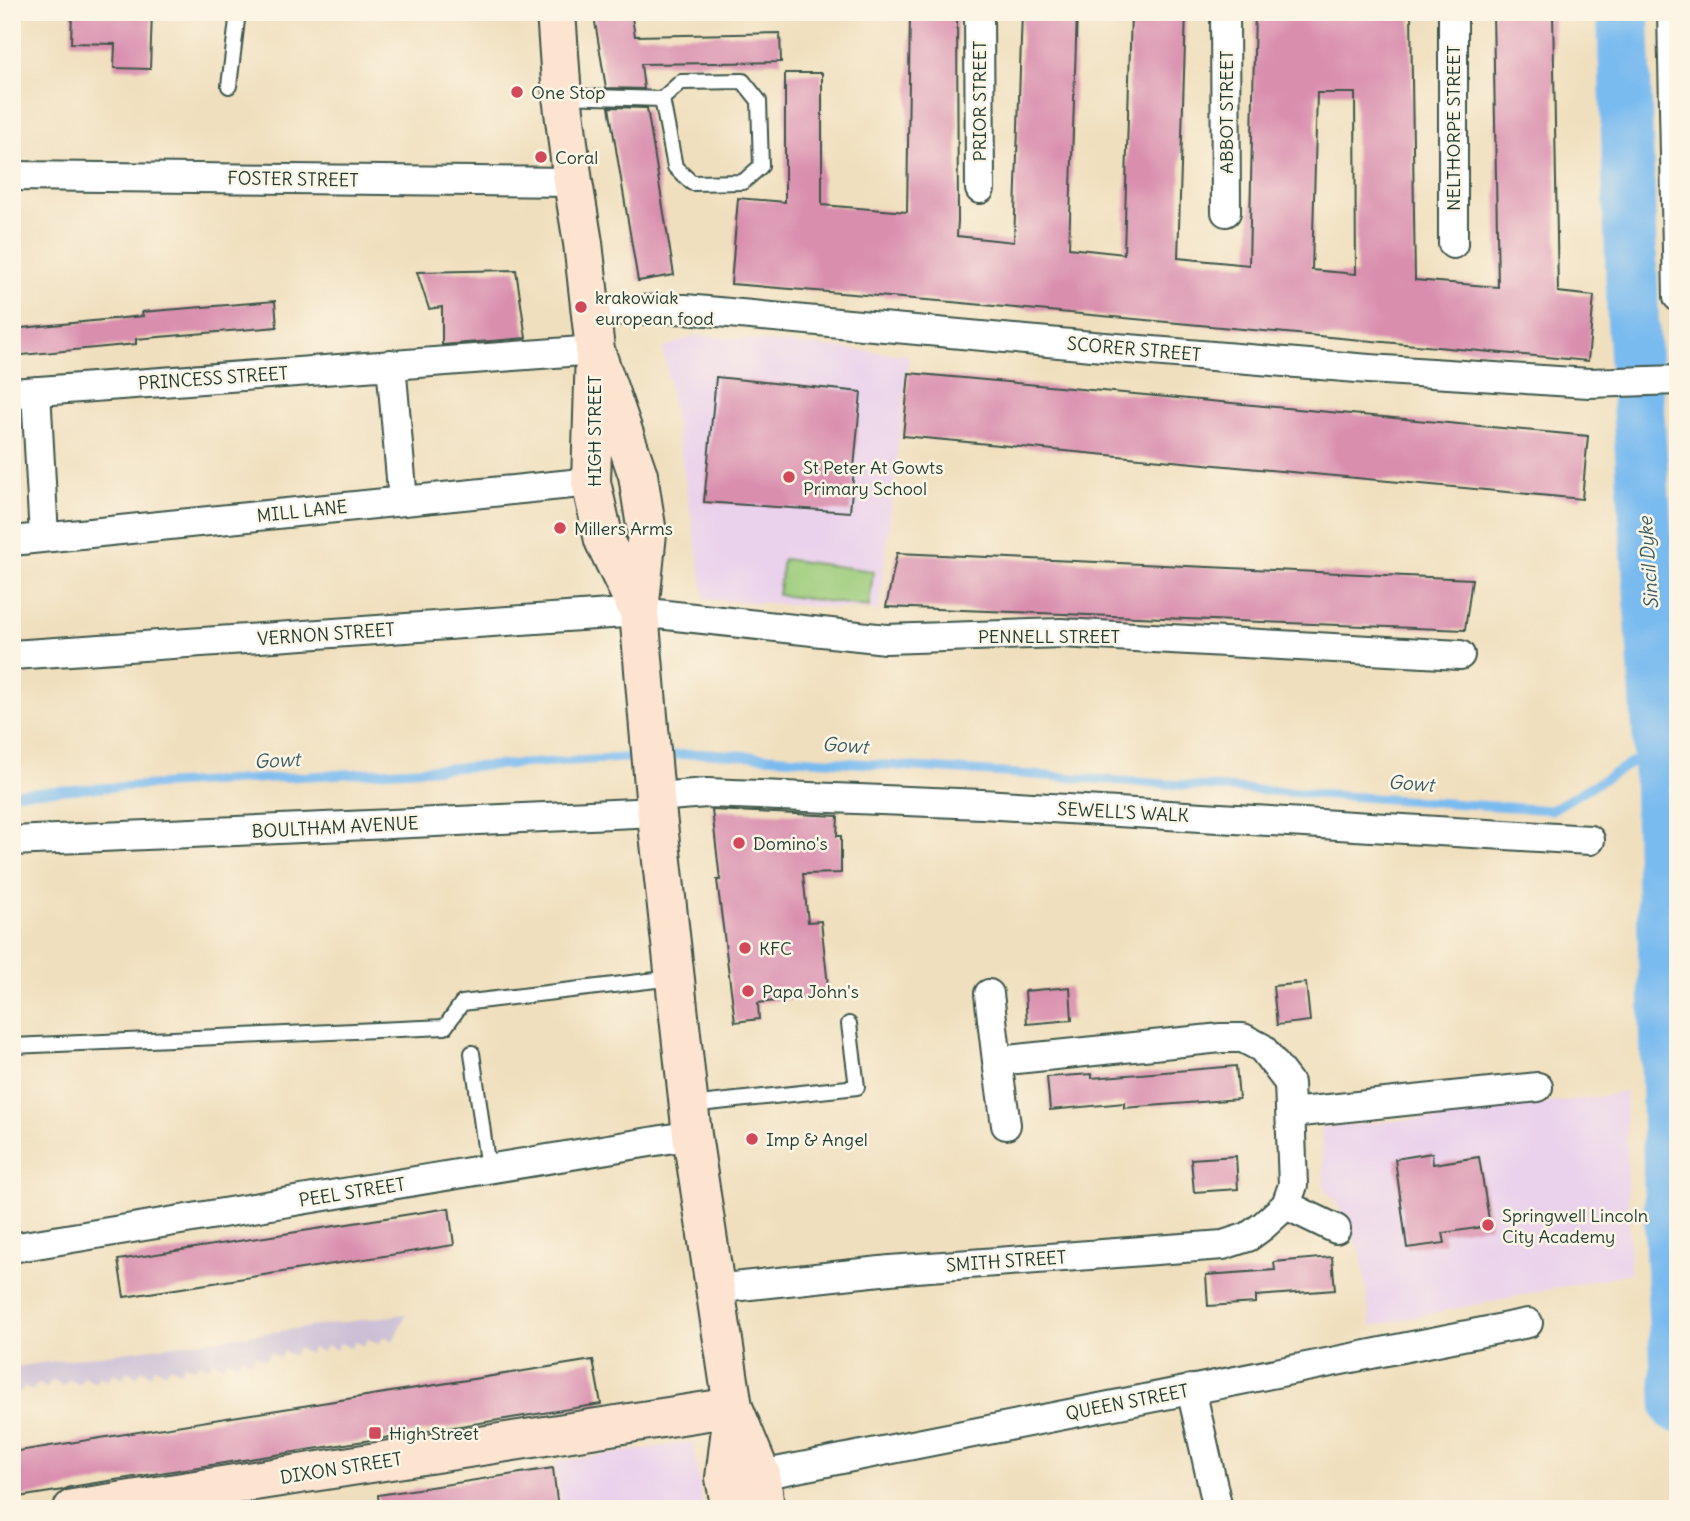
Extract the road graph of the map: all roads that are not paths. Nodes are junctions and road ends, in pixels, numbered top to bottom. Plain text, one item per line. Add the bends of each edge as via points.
1 (238, 12) edge
2 (556, 12) edge
3 (979, 12) edge
4 (1225, 12) edge
5 (1453, 12) edge
6 (1672, 12) edge
7 (229, 86) dead end
8 (562, 96) junction
9 (662, 99) junction
10 (1676, 128) edge
11 (12, 176) edge
12 (573, 182) junction
13 (980, 189) dead end
14 (1226, 212) dead end
15 (1453, 244) dead end
16 (1678, 297) edge
17 (590, 311) junction
18 (595, 350) junction
19 (391, 364) junction
20 (1671, 380) edge
21 (24, 392) edge
22 (591, 482) junction
23 (403, 501) junction
24 (44, 537) junction
25 (12, 541) edge
26 (639, 612) junction
27 (1460, 655) dead end
28 (12, 656) edge
29 (655, 798) junction
30 (1590, 840) dead end
31 (12, 841) edge
32 (675, 978) junction
33 (989, 994) dead end
34 (849, 1024) dead end
35 (12, 1046) edge
36 (472, 1053) dead end
37 (998, 1061) junction
38 (1538, 1087) dead end
39 (1291, 1113) junction
40 (690, 1120) junction
41 (1006, 1125) dead end
42 (488, 1169) junction
43 (1286, 1205) junction
44 (1336, 1229) dead end
45 (12, 1248) edge
46 (714, 1289) junction
47 (1528, 1324) dead end
48 (1191, 1389) junction
49 (733, 1407) junction
50 (745, 1493) edge
51 (73, 1509) edge
52 (1218, 1509) edge

1 - 7 lane
2 - 8 street
3 - 13 street, PRIOR STREET
4 - 14 street, ABBOT STREET
5 - 15 street, NELTHORPE STREET
6 - 10 street
8 - 9 lane
8 - 12 street
9 - 9 lane via 674,167 692,183 743,182 761,166 760,101 743,81 681,82
10 - 16 street
11 - 12 street, FOSTER STREET
12 - 17 street
17 - 18 street
17 - 20 street, SCORER STREET via 685,309 1369,369 1589,383
18 - 19 street, PRINCESS STREET
18 - 22 street, HIGH STREET
18 - 26 street, HIGH STREET via 638,475 647,533
19 - 21 street, PRINCESS STREET
19 - 23 street
21 - 24 street, PRINCESS STREET
22 - 23 street, MILL LANE
22 - 26 street, HIGH STREET via 604,540
23 - 24 street, MILL LANE
24 - 25 street, MILL LANE
26 - 27 street, PENNELL STREET via 886,639 1061,633
26 - 28 street, VERNON STREET
26 - 29 street
29 - 30 street, SEWELL'S WALK via 707,793 982,804
29 - 31 street, BOULTHAM AVENUE
29 - 32 street
32 - 35 lane via 463,1003 445,1027
32 - 40 street
33 - 37 street
34 - 40 lane via 857,1087
36 - 42 lane
37 - 39 street via 1243,1038 1262,1048 1289,1083
37 - 41 street
38 - 39 street
39 - 43 street via 1293,1185
40 - 42 street, PEEL STREET
40 - 46 street
42 - 45 street, PEEL STREET
43 - 44 street
43 - 46 street, SMITH STREET via 1248,1237 1223,1245 890,1270
46 - 49 street
47 - 48 street, QUEEN STREET
48 - 50 street, QUEEN STREET
48 - 52 street
49 - 50 street
49 - 51 street, DIXON STREET

